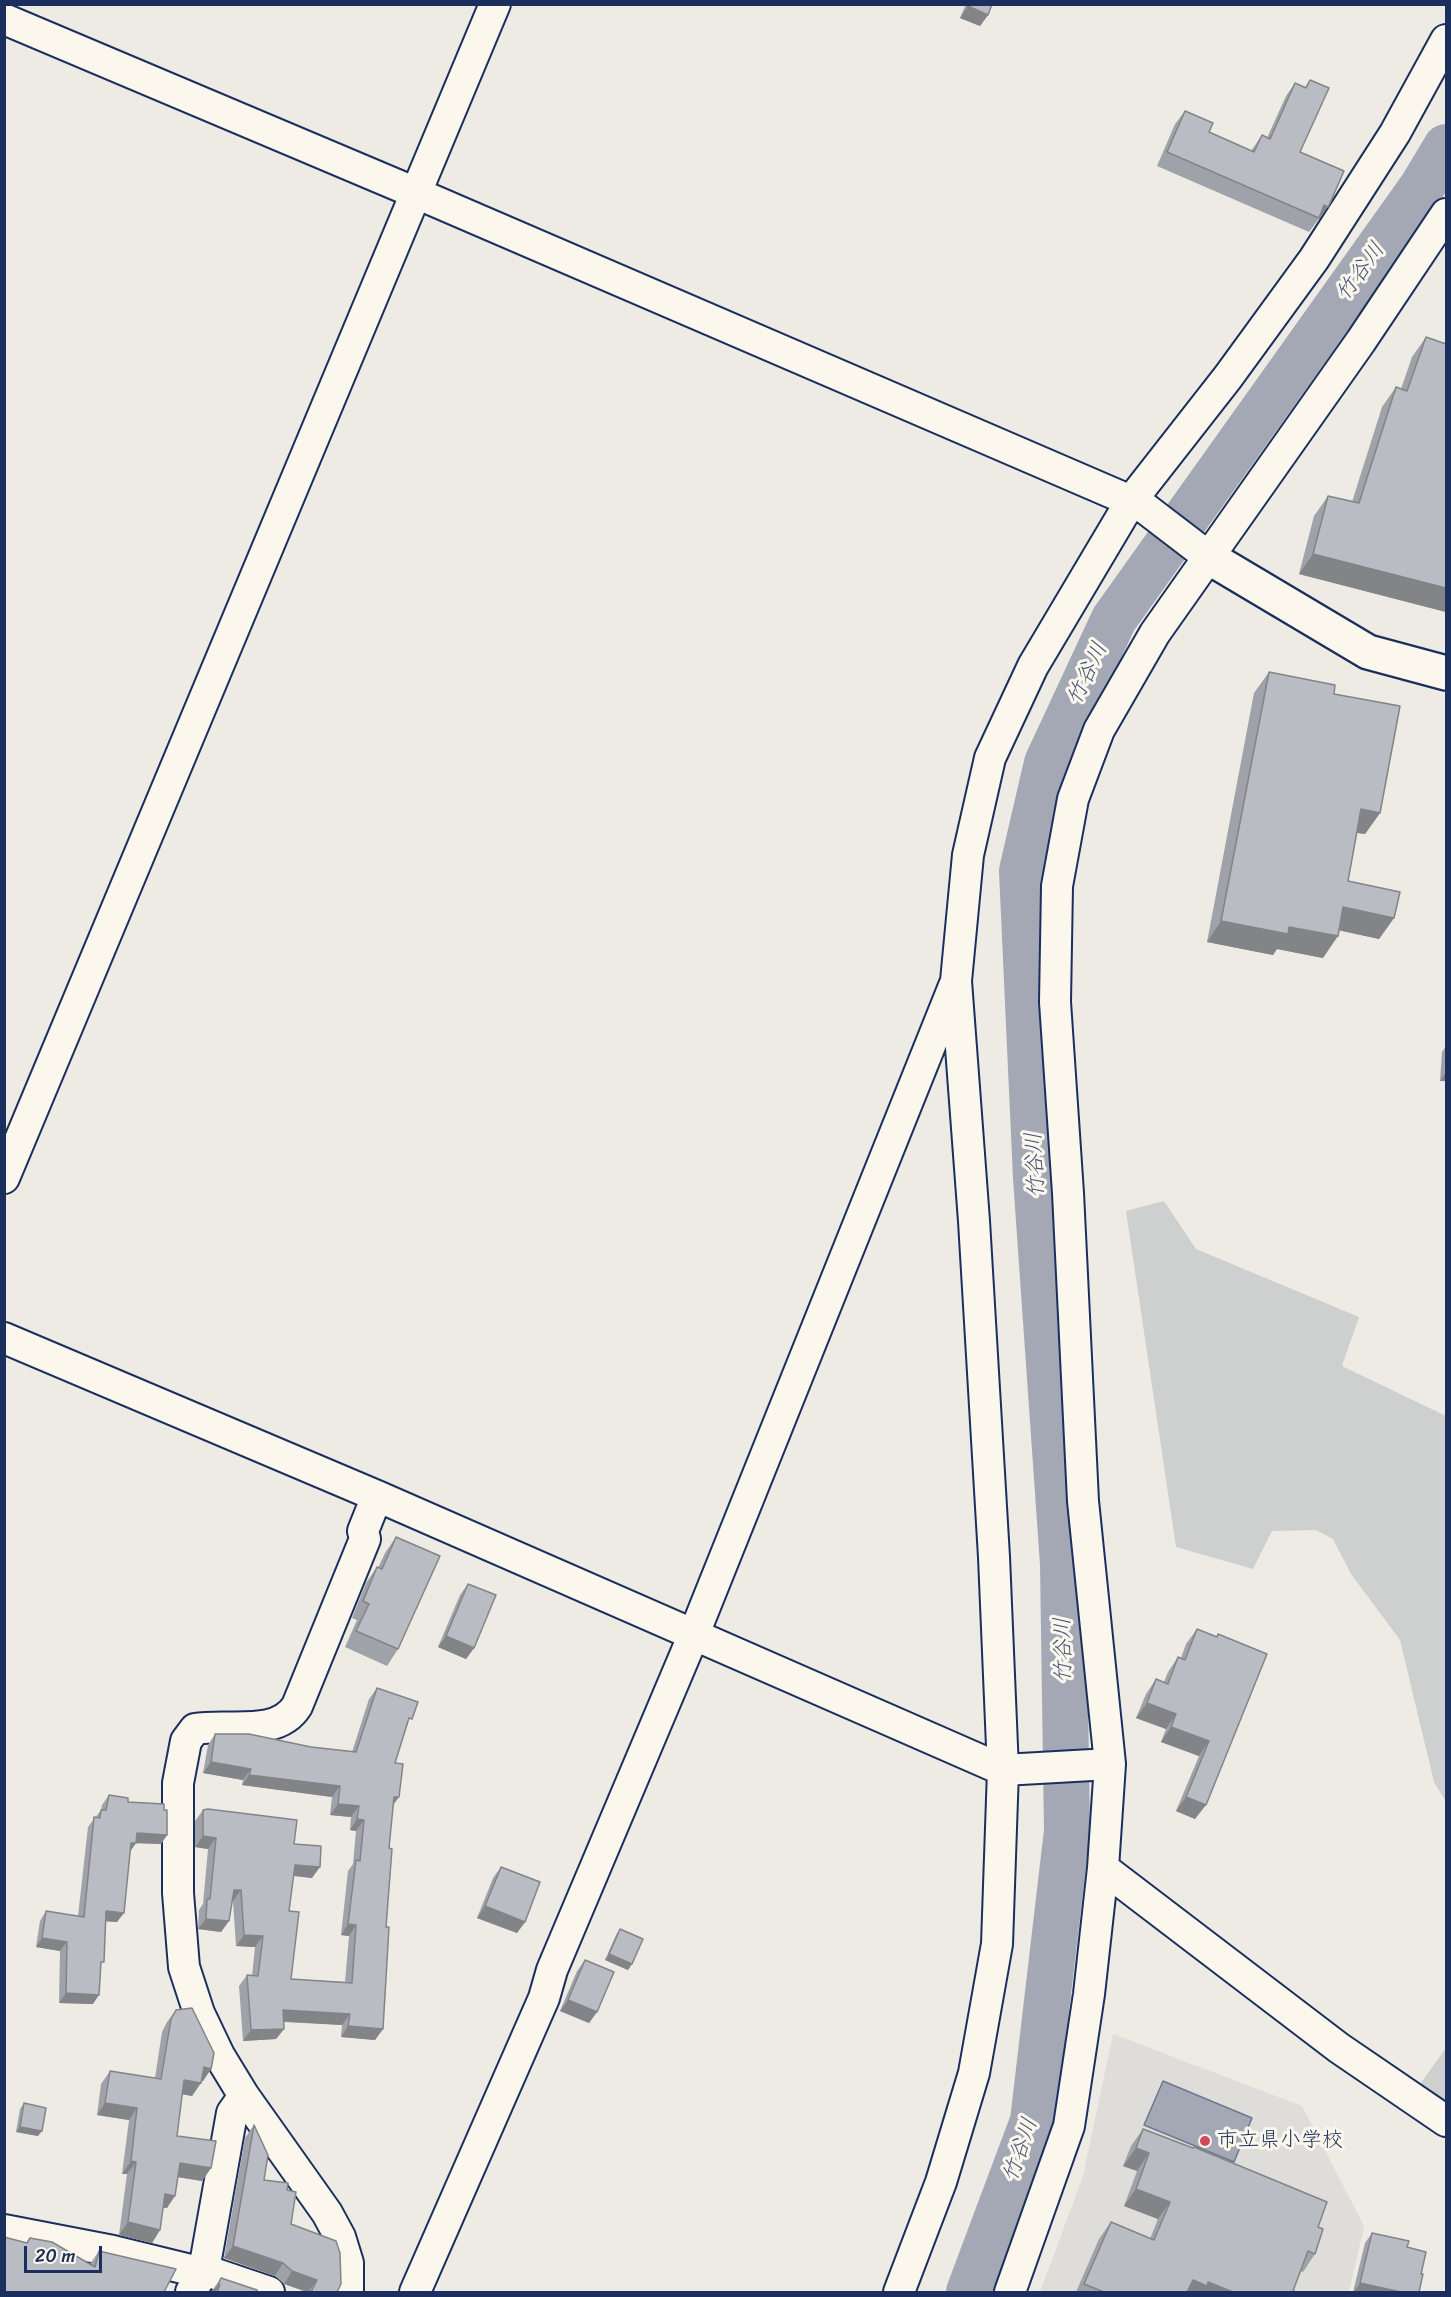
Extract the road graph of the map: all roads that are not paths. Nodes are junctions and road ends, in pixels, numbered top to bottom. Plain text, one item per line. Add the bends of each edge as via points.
1 (495, 4) edge
2 (4, 19) edge
3 (1446, 40) edge
4 (416, 193) junction
5 (1446, 214) edge
6 (1138, 505) junction
7 (1204, 553) junction
8 (1446, 673) edge
9 (956, 981) junction
10 (4, 1178) edge
11 (4, 1338) edge
12 (377, 1496) junction
13 (694, 1634) junction
14 (1102, 1765) junction
15 (1003, 1770) junction
16 (1103, 1868) junction
17 (244, 2096) junction
18 (1446, 2121) edge
19 (4, 2230) edge
20 (199, 2278) edge
21 (269, 2292) edge
22 (348, 2292) edge
23 (415, 2292) edge
24 (899, 2292) edge
25 (1010, 2292) edge

1 - 4 street
2 - 4 street
3 - 6 street via 1395,133 1314,260
4 - 6 street
4 - 10 street
5 - 7 street via 1401,283
6 - 7 street
6 - 9 street via 1033,666 990,758 968,855
7 - 8 street via 1368,652
7 - 14 street via 1099,730 1073,799 1057,886 1055,1002
9 - 13 street
9 - 15 street via 975,1232
11 - 12 street
12 - 13 street
12 - 17 street via 363,1531 365,1539 291,1716 271,1726 195,1729 186,1741 178,1783 178,1893 184,1967 199,2013
13 - 15 street
13 - 23 street via 552,1970 544,1998
14 - 15 street
14 - 16 street
15 - 24 street via 998,1944 974,2073 941,2182
16 - 18 street via 1339,2048
16 - 25 street via 1069,2126
17 - 20 street via 232,2113
17 - 22 street via 340,2236 348,2263
19 - 20 street via 113,2251
20 - 21 street

